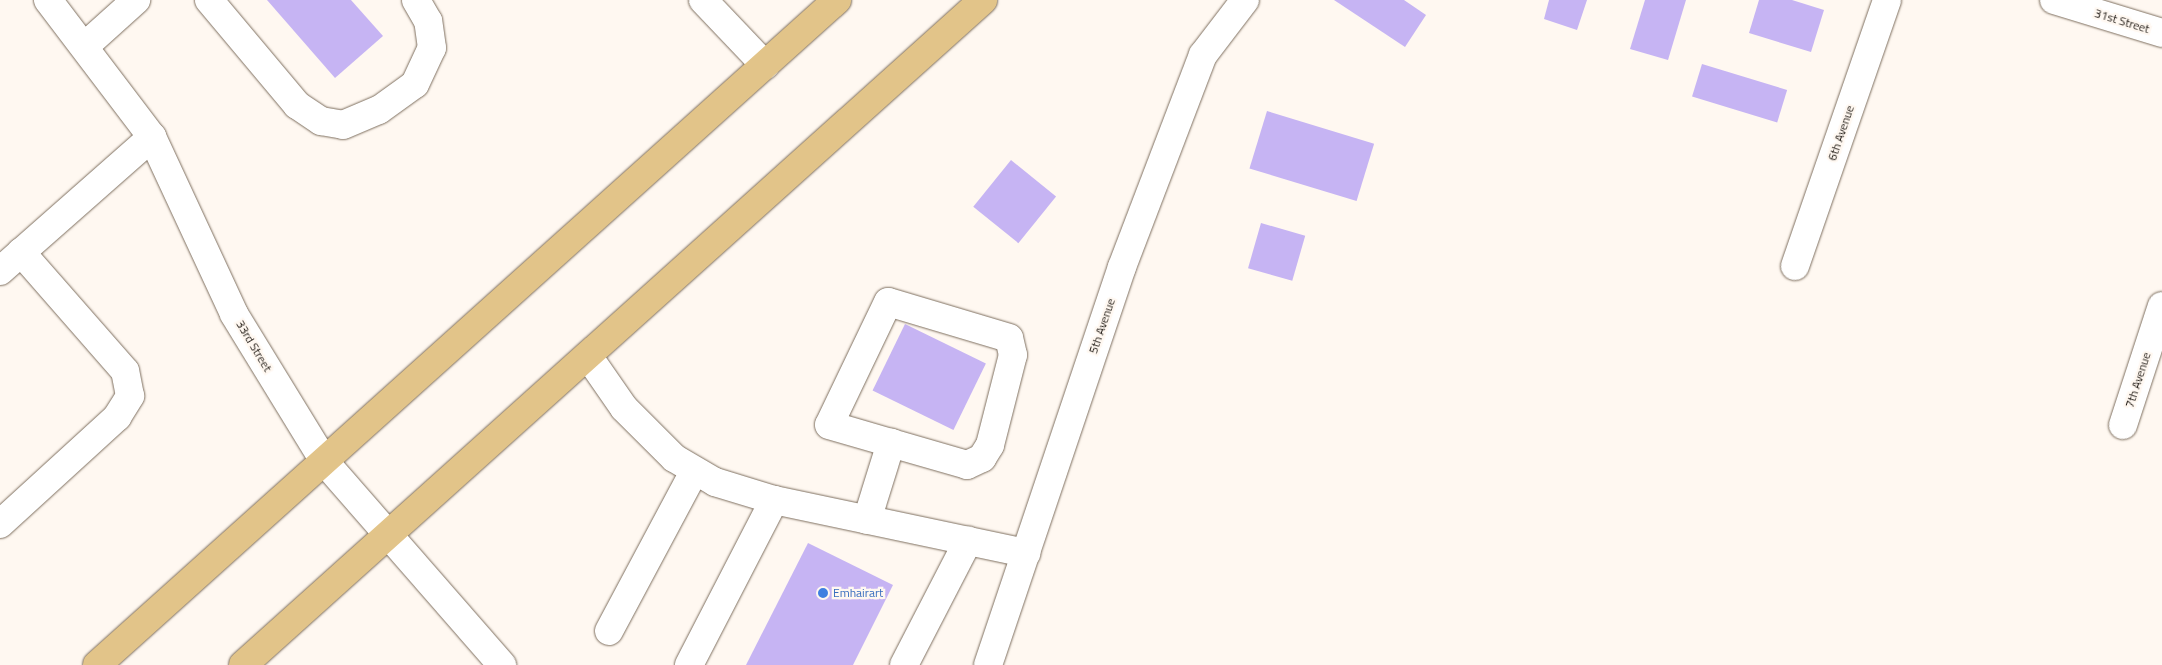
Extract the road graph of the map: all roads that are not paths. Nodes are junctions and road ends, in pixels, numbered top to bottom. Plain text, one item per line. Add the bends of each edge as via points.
1 (48, 0) edge
2 (136, 0) edge
3 (210, 0) edge
4 (416, 0) edge
5 (703, 0) edge
6 (837, 0) edge
7 (983, 0) edge
8 (1245, 0) edge
9 (1887, 0) edge
10 (2054, 0) edge
11 (2162, 33) edge
12 (85, 46) junction
13 (765, 65) junction
14 (152, 137) junction
15 (21, 252) junction
16 (1795, 266) dead end
17 (0, 270) edge
18 (2162, 306) edge
19 (588, 356) junction
20 (2123, 425) dead end
21 (891, 443) junction
22 (324, 461) junction
23 (694, 472) junction
24 (774, 500) junction
25 (868, 520) junction
26 (0, 524) edge
27 (389, 536) junction
28 (968, 541) junction
29 (1026, 553) junction
30 (609, 631) dead end
31 (97, 665) edge
32 (243, 665) edge
33 (502, 665) edge
34 (689, 665) edge
35 (904, 665) edge
36 (988, 665) edge

1 - 12 street, 33rd Street
2 - 12 street
3 - 4 street via 297,105 321,121 344,125 379,110 415,84 432,48 428,21
5 - 13 street
6 - 13 main road
7 - 19 main road
8 - 29 street, 5th Avenue via 1203,55 1122,267
9 - 16 street, 6th Avenue
10 - 11 street, 31st Street
12 - 14 street, 33rd Street
13 - 22 main road
14 - 15 street
14 - 22 street, 33rd Street via 234,314
15 - 17 street
15 - 26 street via 125,371 130,396 117,417
18 - 20 street, 7th Avenue
19 - 23 street via 624,408 674,458
19 - 27 main road
21 - 21 street via 968,465 982,458 990,445 1013,355 1009,338 888,302 830,425
21 - 25 street
22 - 27 street, 33rd Street
22 - 31 main road
23 - 24 street
23 - 30 street
24 - 25 street
24 - 34 street
25 - 28 street
27 - 32 main road
27 - 33 street, 33rd Street
28 - 29 street
28 - 35 street
29 - 36 street, 5th Avenue

